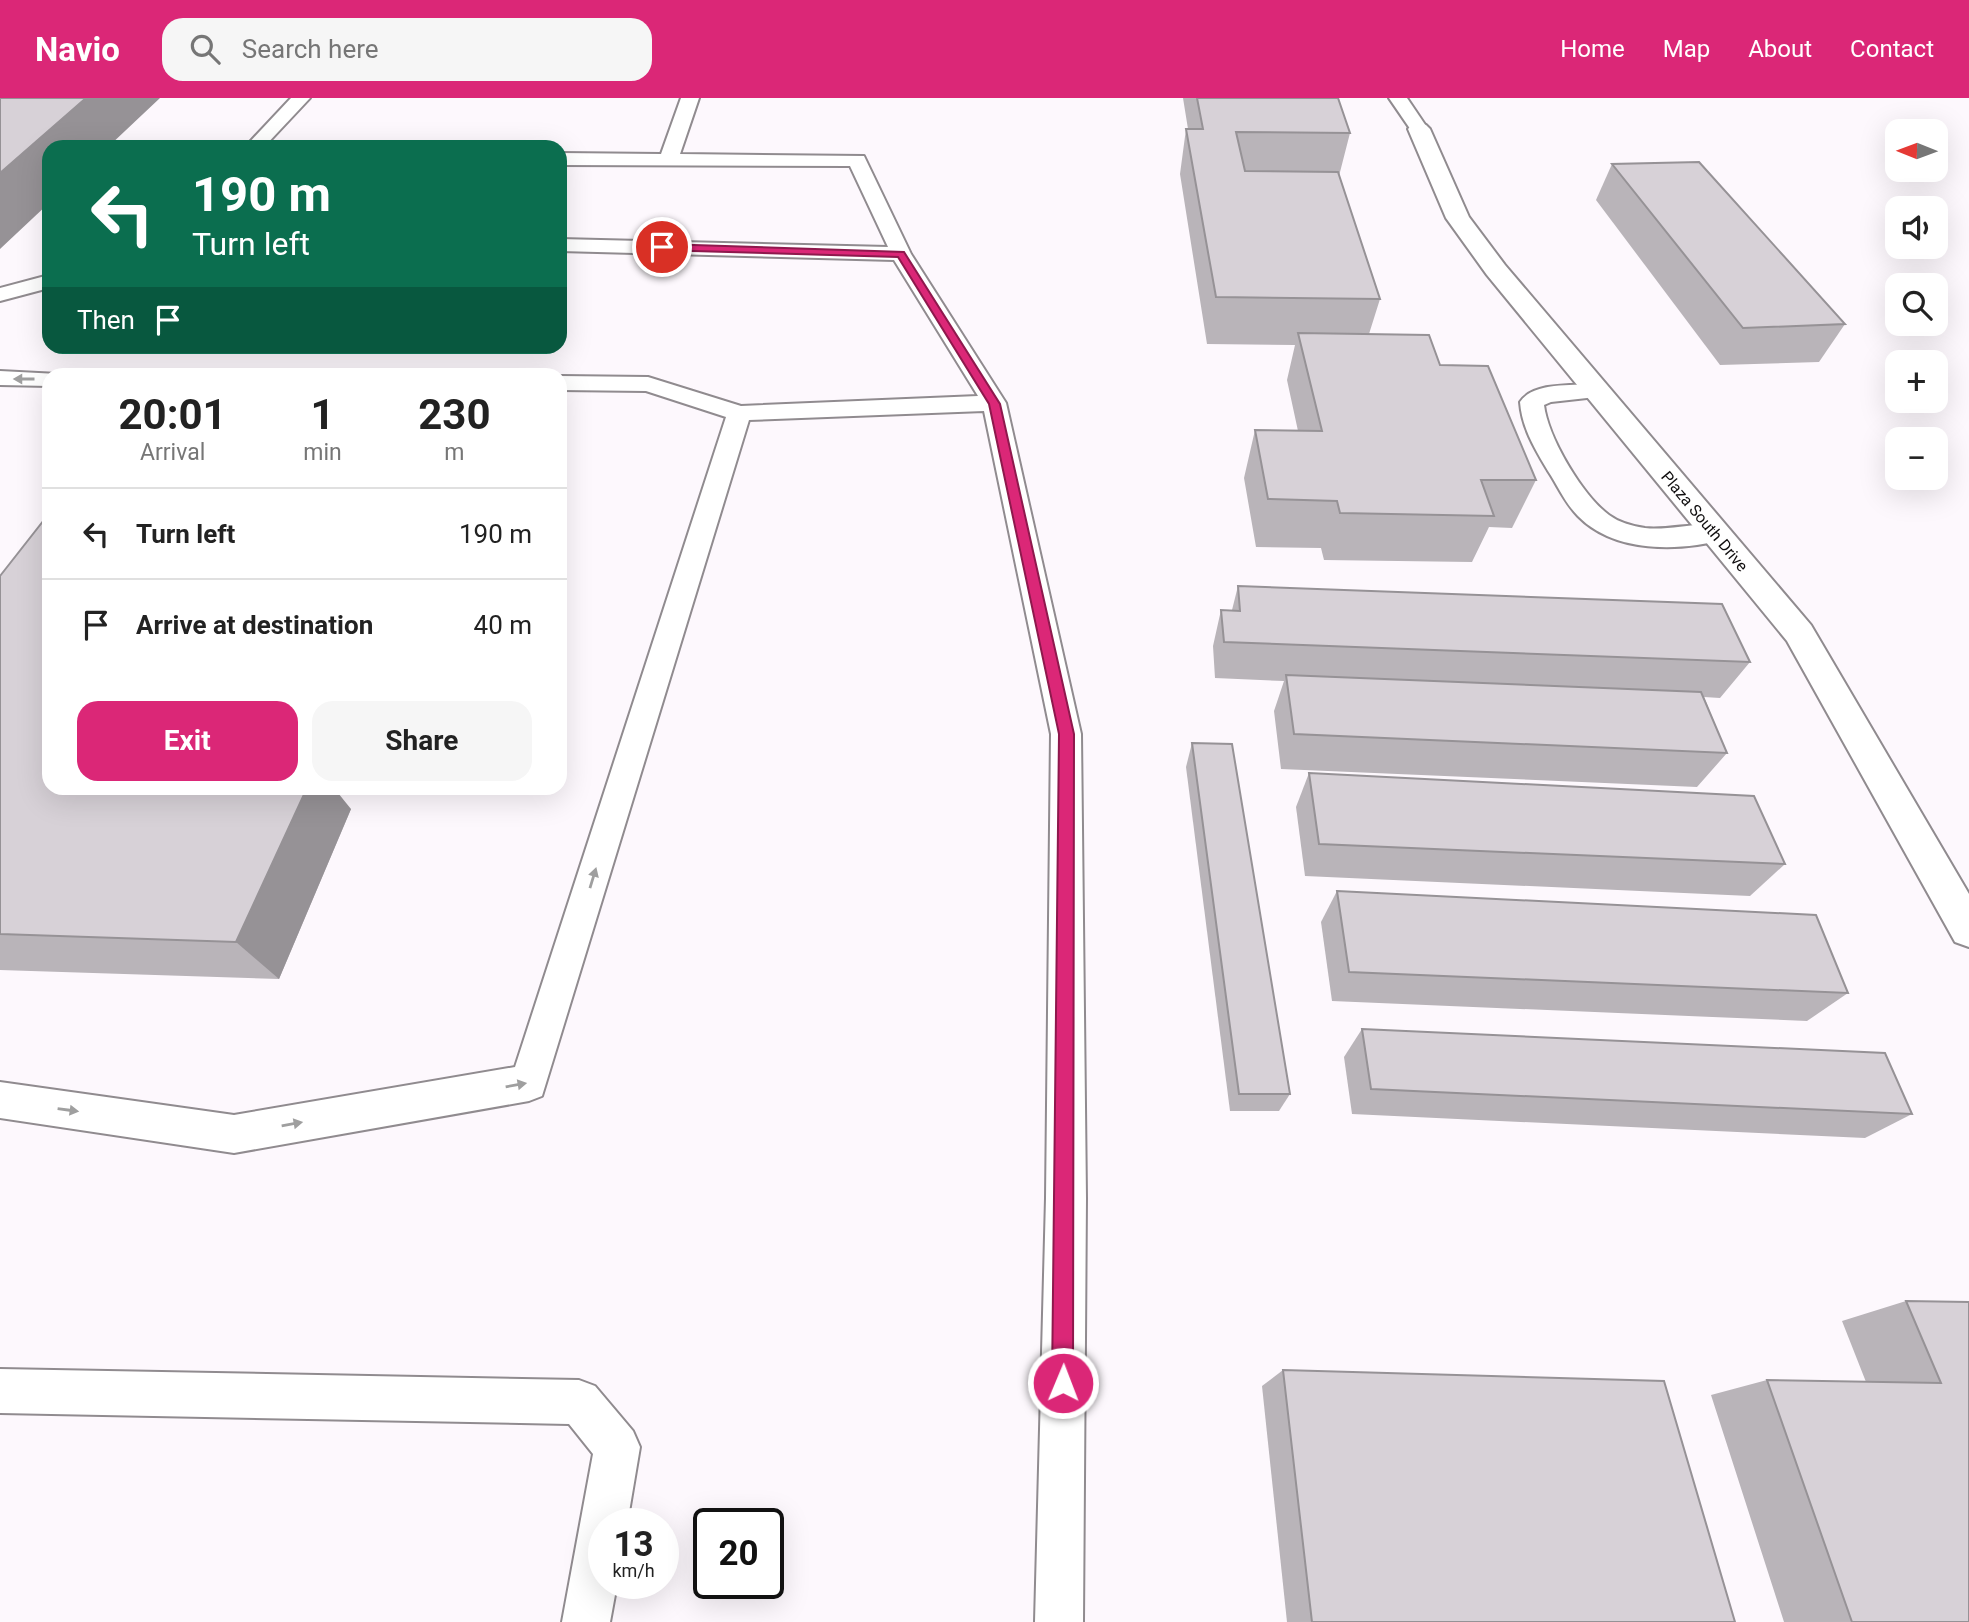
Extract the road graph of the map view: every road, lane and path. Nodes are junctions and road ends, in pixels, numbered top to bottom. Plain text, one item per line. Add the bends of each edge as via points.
1 (301, 98) edge
2 (690, 98) edge
3 (1398, 98) edge
4 (1419, 129) joint
5 (261, 140) edge
6 (567, 159) edge
7 (668, 161) junction
8 (567, 244) edge
9 (901, 254) junction
10 (42, 283) edge
11 (0, 295) edge
12 (0, 378) edge
13 (42, 379) edge
14 (567, 383) edge
15 (1597, 391) junction
16 (995, 404) junction
17 (739, 413) junction
18 (1716, 533) junction
19 (1969, 930) edge
20 (0, 1100) edge
21 (0, 1391) edge
22 (586, 1622) edge
23 (1059, 1622) edge

1 - 5 lane
2 - 7 lane
3 - 4 lane
4 - 15 street, Plaza South Drive via 1458,218
6 - 7 lane
7 - 9 lane via 857,160
8 - 9 lane
9 - 16 lane
10 - 11 lane
13 -> 12 lane
14 - 17 lane via 648,384
15 - 18 street, Plaza South Drive
15 - 18 lane via 1546,395 1532,402 1549,453 1586,509 1609,527 1636,537
16 - 17 lane
16 - 23 lane via 1066,734 1066,1198
20 -> 17 lane via 234,1135 529,1083
18 - 19 street, Plaza South Drive via 1799,633
21 - 22 lane via 579,1402 617,1447

